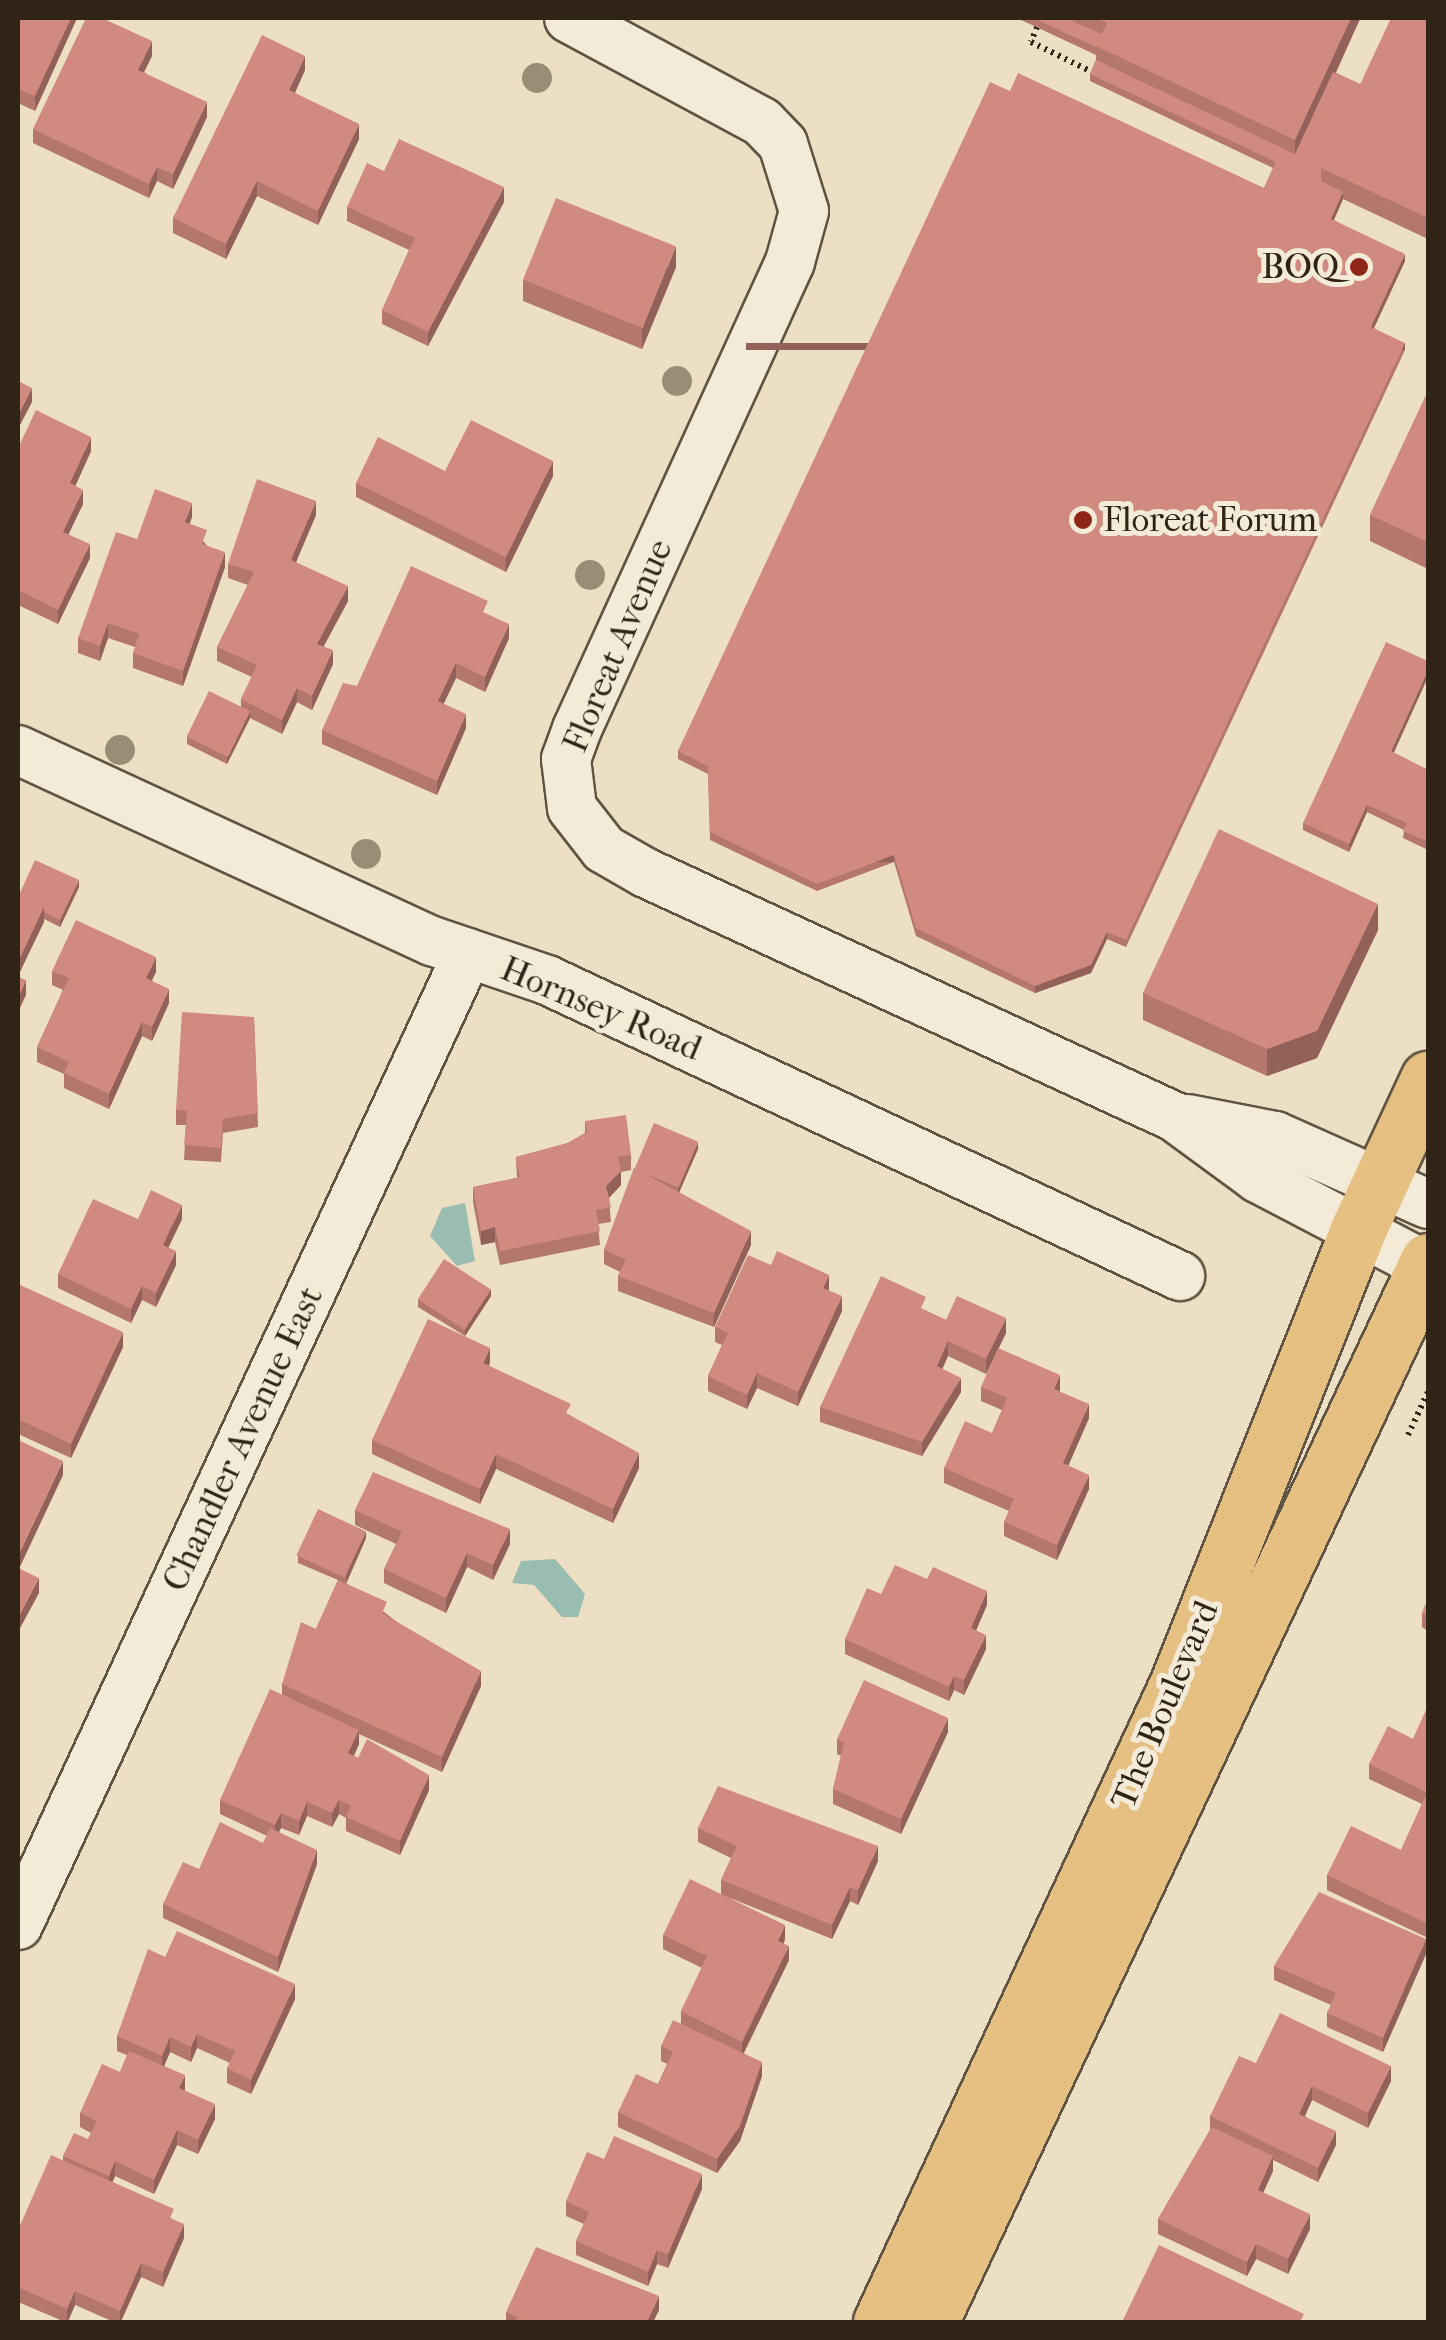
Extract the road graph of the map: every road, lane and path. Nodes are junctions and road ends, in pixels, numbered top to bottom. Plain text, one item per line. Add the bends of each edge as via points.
1 (568, 18) edge
2 (1038, 27) edge
3 (1094, 72) edge
4 (18, 750) edge
5 (468, 954) junction
6 (1428, 1078) edge
7 (1175, 1117) junction
8 (1405, 1193) edge
9 (1356, 1232) junction
10 (1428, 1264) edge
11 (1180, 1276) dead end
12 (18, 1925) edge
13 (882, 2322) edge
14 (930, 2322) edge

1 - 7 street, Floreat Avenue via 762,122 796,170 804,211 790,262 576,729 566,759 572,808 604,849 646,873
2 - 3 path via 1031,42
4 - 5 street, Hornsey Road
5 - 11 street, Hornsey Road via 548,980
5 - 12 street, Chandler Avenue East
6 - 8 main road, The Boulevard
7 - 8 street, Floreat Avenue via 1275,1136
7 - 9 street, Floreat Avenue via 1258,1178
8 - 9 main road, The Boulevard
9 - 10 street, Floreat Avenue
9 - 13 main road, The Boulevard via 1177,1686
10 - 14 main road, The Boulevard

